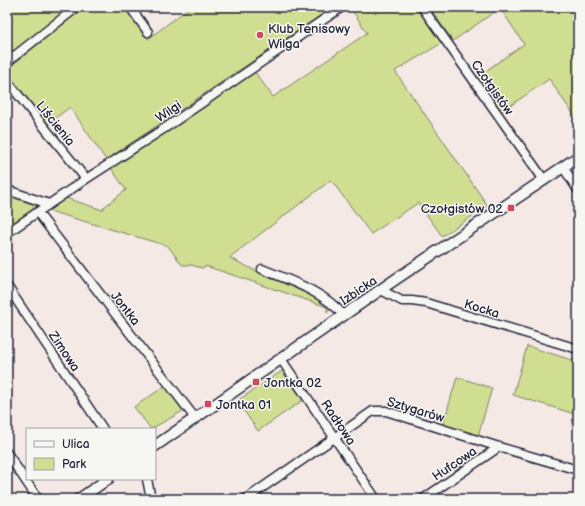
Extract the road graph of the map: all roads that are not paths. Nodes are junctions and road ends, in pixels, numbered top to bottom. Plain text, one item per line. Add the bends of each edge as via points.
1 (77, 7) edge
2 (130, 7) edge
3 (342, 7) edge
4 (422, 7) edge
5 (148, 32) dead end
6 (7, 62) edge
7 (7, 81) edge
8 (578, 157) edge
9 (563, 167) junction
10 (86, 179) junction
11 (544, 180) junction
12 (7, 190) edge
13 (578, 190) edge
14 (49, 204) junction
15 (38, 213) junction
16 (7, 233) edge
17 (262, 269) dead end
18 (7, 286) edge
19 (381, 290) junction
20 (344, 316) junction
21 (578, 349) edge
22 (281, 359) junction
23 (195, 418) junction
24 (102, 428) edge
25 (335, 438) junction
26 (156, 445) edge
27 (499, 447) junction
28 (7, 453) edge
29 (578, 470) edge
30 (107, 480) edge
31 (147, 480) edge
32 (38, 499) edge
33 (79, 499) edge
34 (151, 499) edge
35 (246, 499) edge
36 (376, 499) edge
37 (423, 499) edge

1 - 6 street
2 - 5 street
3 - 10 street, Wilgi
4 - 11 street, Czołgistów
7 - 10 street, Liścienia
8 - 9 street, Izbicka
9 - 11 street, Izbicka
9 - 13 street
10 - 14 street, Wilgi
11 - 19 street, Izbicka
12 - 14 street
14 - 15 street, Wilgi
15 - 16 street, Wilgi
15 - 23 street, Jontka
17 - 20 street via 321,296 339,309
18 - 24 street, Zimowa
19 - 20 street, Izbicka
19 - 21 street, Kocka via 402,301 426,303
20 - 22 street, Izbicka
22 - 23 street, Izbicka
22 - 25 street, Radłowa
23 - 26 street, Izbicka
25 - 27 street, Sztygarów via 373,411 379,410
25 - 35 street, Sztygarów
25 - 36 street, Radłowa
27 - 29 street, Sztygarów
27 - 37 street, Hufcowa
28 - 32 street
30 - 33 street
31 - 34 street

